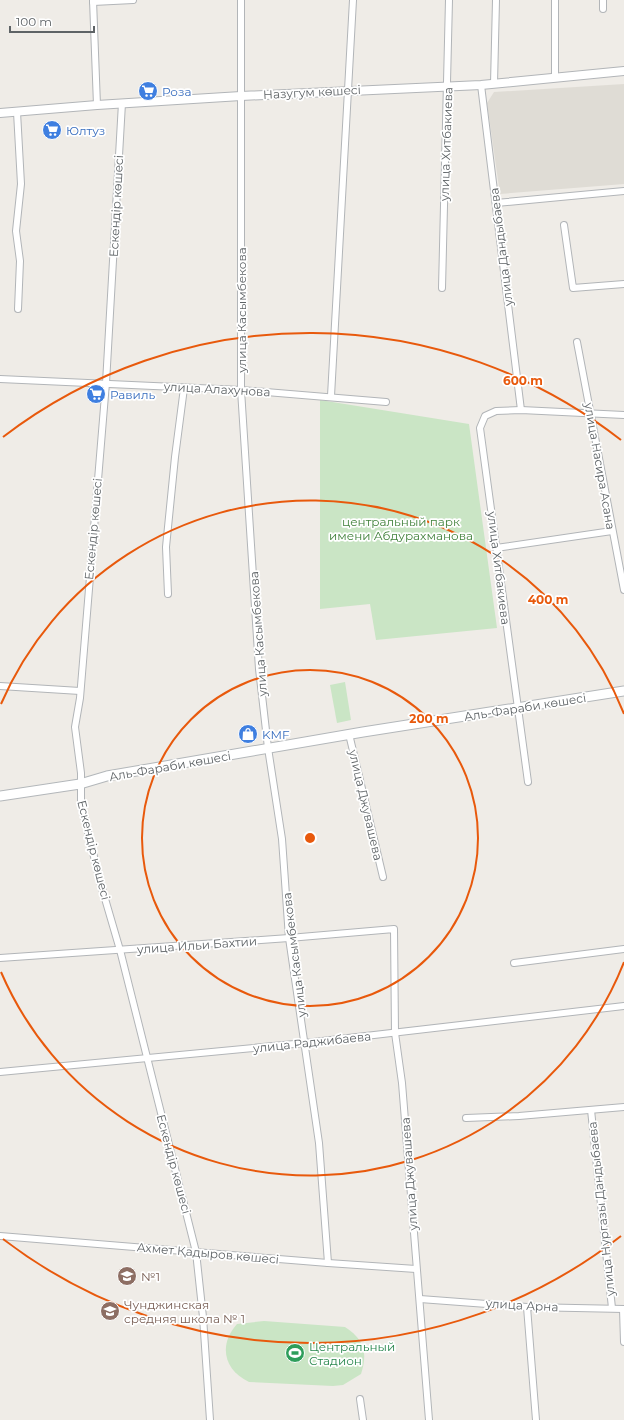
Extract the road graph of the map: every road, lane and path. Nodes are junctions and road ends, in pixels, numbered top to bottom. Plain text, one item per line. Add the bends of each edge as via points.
1 (133, 0) edge
2 (241, 0) edge
3 (353, 0) edge
4 (449, 0) edge
5 (496, 0) edge
6 (555, 0) edge
7 (603, 0) edge
8 (93, 1) edge
9 (603, 9) dead end
10 (624, 71) edge
11 (555, 77) junction
12 (494, 84) junction
13 (482, 85) junction
14 (448, 86) junction
15 (347, 90) junction
16 (241, 96) junction
17 (122, 103) junction
18 (97, 105) junction
19 (17, 112) junction
20 (0, 113) edge
21 (624, 191) edge
22 (496, 203) junction
23 (564, 225) dead end
24 (624, 284) edge
25 (442, 288) dead end
26 (18, 309) dead end
27 (577, 342) dead end
28 (0, 379) edge
29 (106, 383) junction
30 (184, 388) junction
31 (241, 390) junction
32 (331, 396) junction
33 (386, 402) dead end
34 (521, 410) junction
35 (591, 414) junction
36 (624, 414) edge
37 (612, 531) junction
38 (496, 548) junction
39 (624, 590) edge
40 (168, 594) dead end
41 (0, 686) edge
42 (80, 691) junction
43 (624, 691) edge
44 (517, 708) junction
45 (349, 734) junction
46 (268, 748) junction
47 (528, 782) dead end
48 (80, 784) junction
49 (0, 796) edge
50 (383, 877) dead end
51 (394, 929) joint
52 (289, 938) junction
53 (624, 949) edge
54 (120, 950) junction
55 (0, 958) edge
56 (514, 962) dead end
57 (624, 1006) edge
58 (395, 1033) junction
59 (305, 1043) junction
60 (146, 1058) junction
61 (0, 1072) edge
62 (624, 1107) edge
63 (591, 1110) junction
64 (466, 1118) dead end
65 (0, 1236) edge
66 (196, 1252) junction
67 (328, 1263) junction
68 (416, 1269) junction
69 (420, 1299) junction
70 (526, 1307) junction
71 (612, 1308) junction
72 (623, 1309) edge
73 (624, 1342) edge
74 (360, 1399) dead end
75 (210, 1420) edge
76 (363, 1420) edge
77 (429, 1420) edge
78 (536, 1420) edge

1 - 8 street
2 - 16 street, улица Касымбекова
3 - 15 street
4 - 14 street, улица Хитбакиева
5 - 12 street
6 - 11 street
7 - 9 street
8 - 18 street
10 - 11 street, Назугум көшесі
11 - 12 street, Назугум көшесі
12 - 13 street, Назугум көшесі
13 - 14 street, Назугум көшесі
13 - 22 street, улица Дандыбаева
14 - 15 street, Назугум көшесі
14 - 25 street, улица Хитбакиева
15 - 16 street, Назугум көшесі
15 - 32 street
16 - 17 street, Назугум көшесі
16 - 31 street, улица Касымбекова
17 - 18 street, Назугум көшесі
17 - 29 street, Ескендір көшесі
18 - 19 street, Назугум көшесі
19 - 20 street, Назугум көшесі
19 - 26 street via 21,184 16,231 20,261
21 - 22 street
22 - 34 street, улица Дандыбаева
23 - 24 street via 573,288
27 - 35 street, улица Насира Асана
28 - 29 street, улица Алахунова
29 - 30 street, улица Алахунова
29 - 42 street, Ескендір көшесі
30 - 31 street, улица Алахунова
30 - 40 street via 166,547
31 - 32 street, улица Алахунова
31 - 46 street, улица Касымбекова via 259,669
32 - 33 street, улица Алахунова
34 - 35 street
34 - 38 street, улица Хитбакиева via 496,411 485,416 480,428
35 - 36 street
35 - 37 street, улица Насира Асана
37 - 38 street
37 - 39 street, улица Насира Асана
38 - 44 street, улица Хитбакиева
41 - 42 street
42 - 48 street, Ескендір көшесі via 75,727
43 - 44 main road, Аль-Фараби көшесі
44 - 45 main road, Аль-Фараби көшесі
44 - 47 street, улица Хитбакиева
45 - 46 main road, Аль-Фараби көшесі
45 - 50 street, улица Джувашева
46 - 48 main road, Аль-Фараби көшесі via 107,776
46 - 52 street, улица Касымбекова via 282,839
48 - 49 main road, Аль-Фараби көшесі
48 - 54 street, Ескендір көшесі via 83,811
51 - 52 street, улица Ильи Бахтии
51 - 58 street, улица Джувашева
52 - 54 street, улица Ильи Бахтии
52 - 59 street, улица Касымбекова
53 - 56 street
54 - 55 street, улица Ильи Бахтии
54 - 60 street, Ескендір көшесі
57 - 58 street, улица Раджибаева
58 - 59 street, улица Раджибаева
58 - 68 street, улица Джувашева via 402,1083
59 - 60 street, улица Раджибаева
59 - 67 street, улица Касымбекова via 319,1143
60 - 61 street, улица Раджибаева
60 - 66 street, Ескендір көшесі
62 - 63 street
63 - 64 street
63 - 71 street, улица Нургазы Дандыбаева
65 - 66 street, Ахмет Қадыров көшесі
66 - 67 street, Ахмет Қадыров көшесі
66 - 75 street, Ескендір көшесі
67 - 68 street, Ахмет Қадыров көшесі
68 - 69 street, улица Джувашева
69 - 70 street, улица Арна
69 - 77 street, улица Джувашева
70 - 71 street, улица Арна
70 - 78 street
71 - 72 street, улица Арна
72 - 73 street, улица Нургазы Дандыбаева
74 - 76 street

